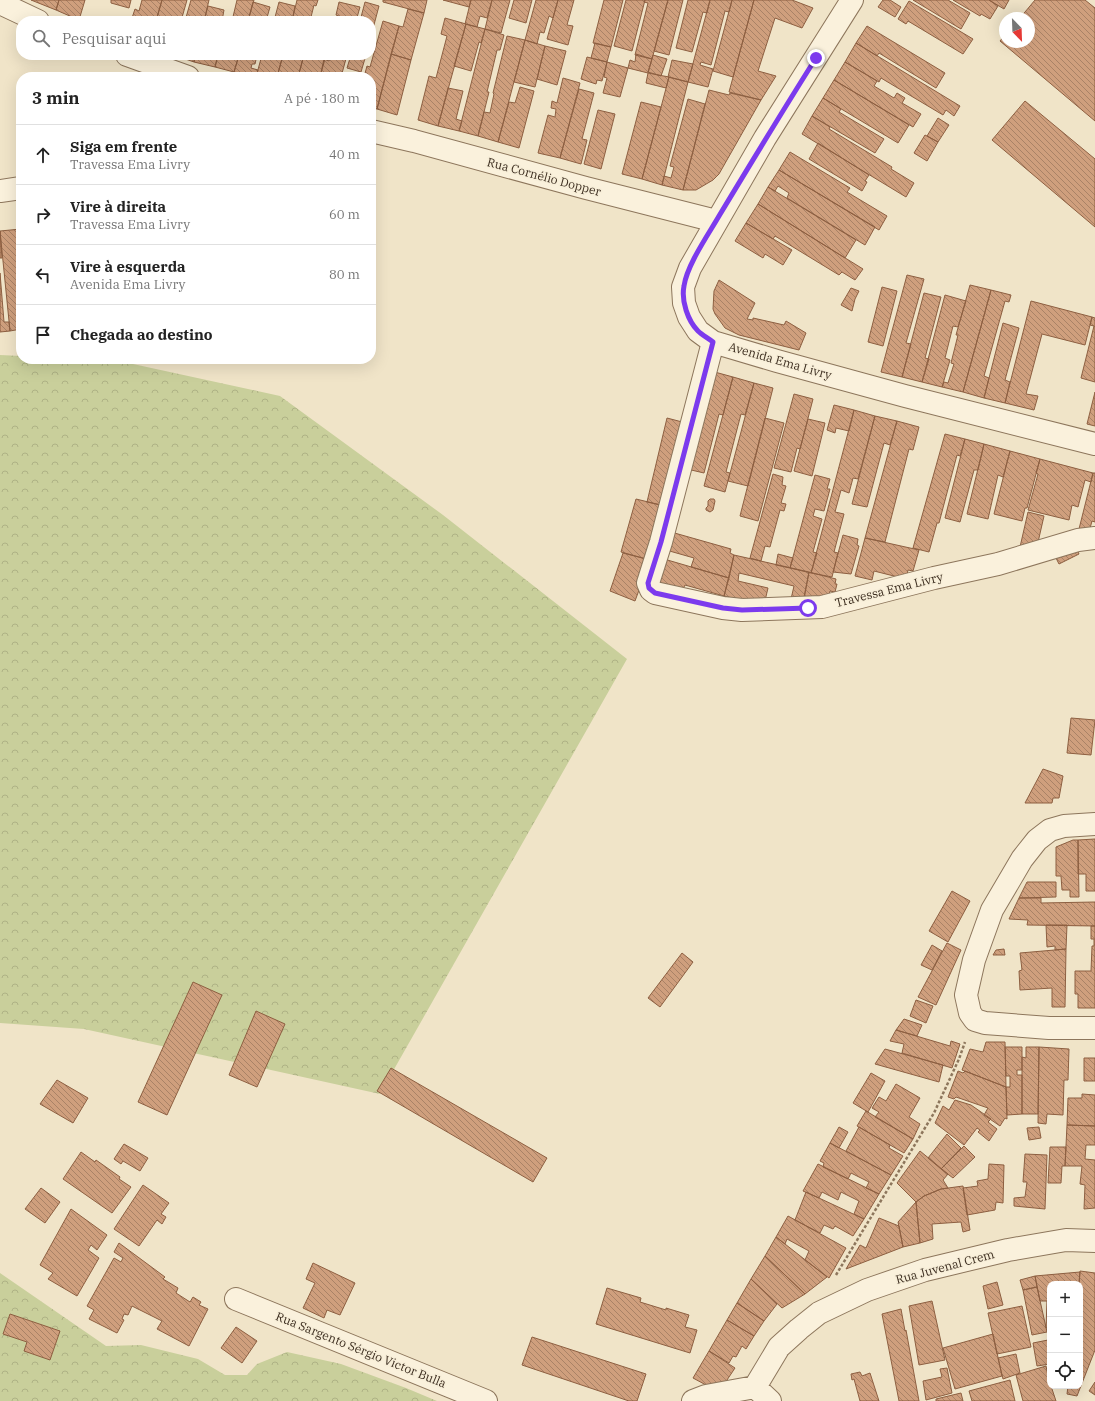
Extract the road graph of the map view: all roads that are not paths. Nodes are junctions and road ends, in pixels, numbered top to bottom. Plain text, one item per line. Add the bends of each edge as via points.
1 (851, 0) edge
2 (0, 3) edge
3 (27, 16) edge
4 (141, 60) edge
5 (174, 72) edge
6 (376, 132) edge
7 (16, 189) edge
8 (0, 191) edge
9 (716, 221) junction
10 (713, 342) junction
11 (1095, 444) edge
12 (1095, 538) edge
13 (1095, 824) edge
14 (1095, 1028) edge
15 (1095, 1241) edge
16 (236, 1299) dead end
17 (763, 1394) edge
18 (486, 1401) edge
19 (692, 1401) edge

1 - 9 street, Avenida Ema Livry
2 - 3 street
4 - 5 street
6 - 9 street, Rua Cornélio Dopper
7 - 8 street
9 - 10 street, Avenida Ema Livry via 683,286 684,303 689,317 698,331
10 - 11 street, Avenida Ema Livry via 875,388
10 - 12 street, Travessa Ema Livry via 648,583 649,588 655,593 742,610 822,607 998,564 1078,540
13 - 14 street via 1064,826 1050,830 1037,840 1022,859 992,910 974,960 966,995 975,1020 986,1024
15 - 17 street, Rua Juvenal Crem via 1066,1240 1008,1250 925,1270 867,1290 819,1313 779,1347 765,1368
16 - 18 street, Rua Sargento Sérgio Victor Bulla
17 - 19 street, Rua Juvenal Crem via 706,1396

